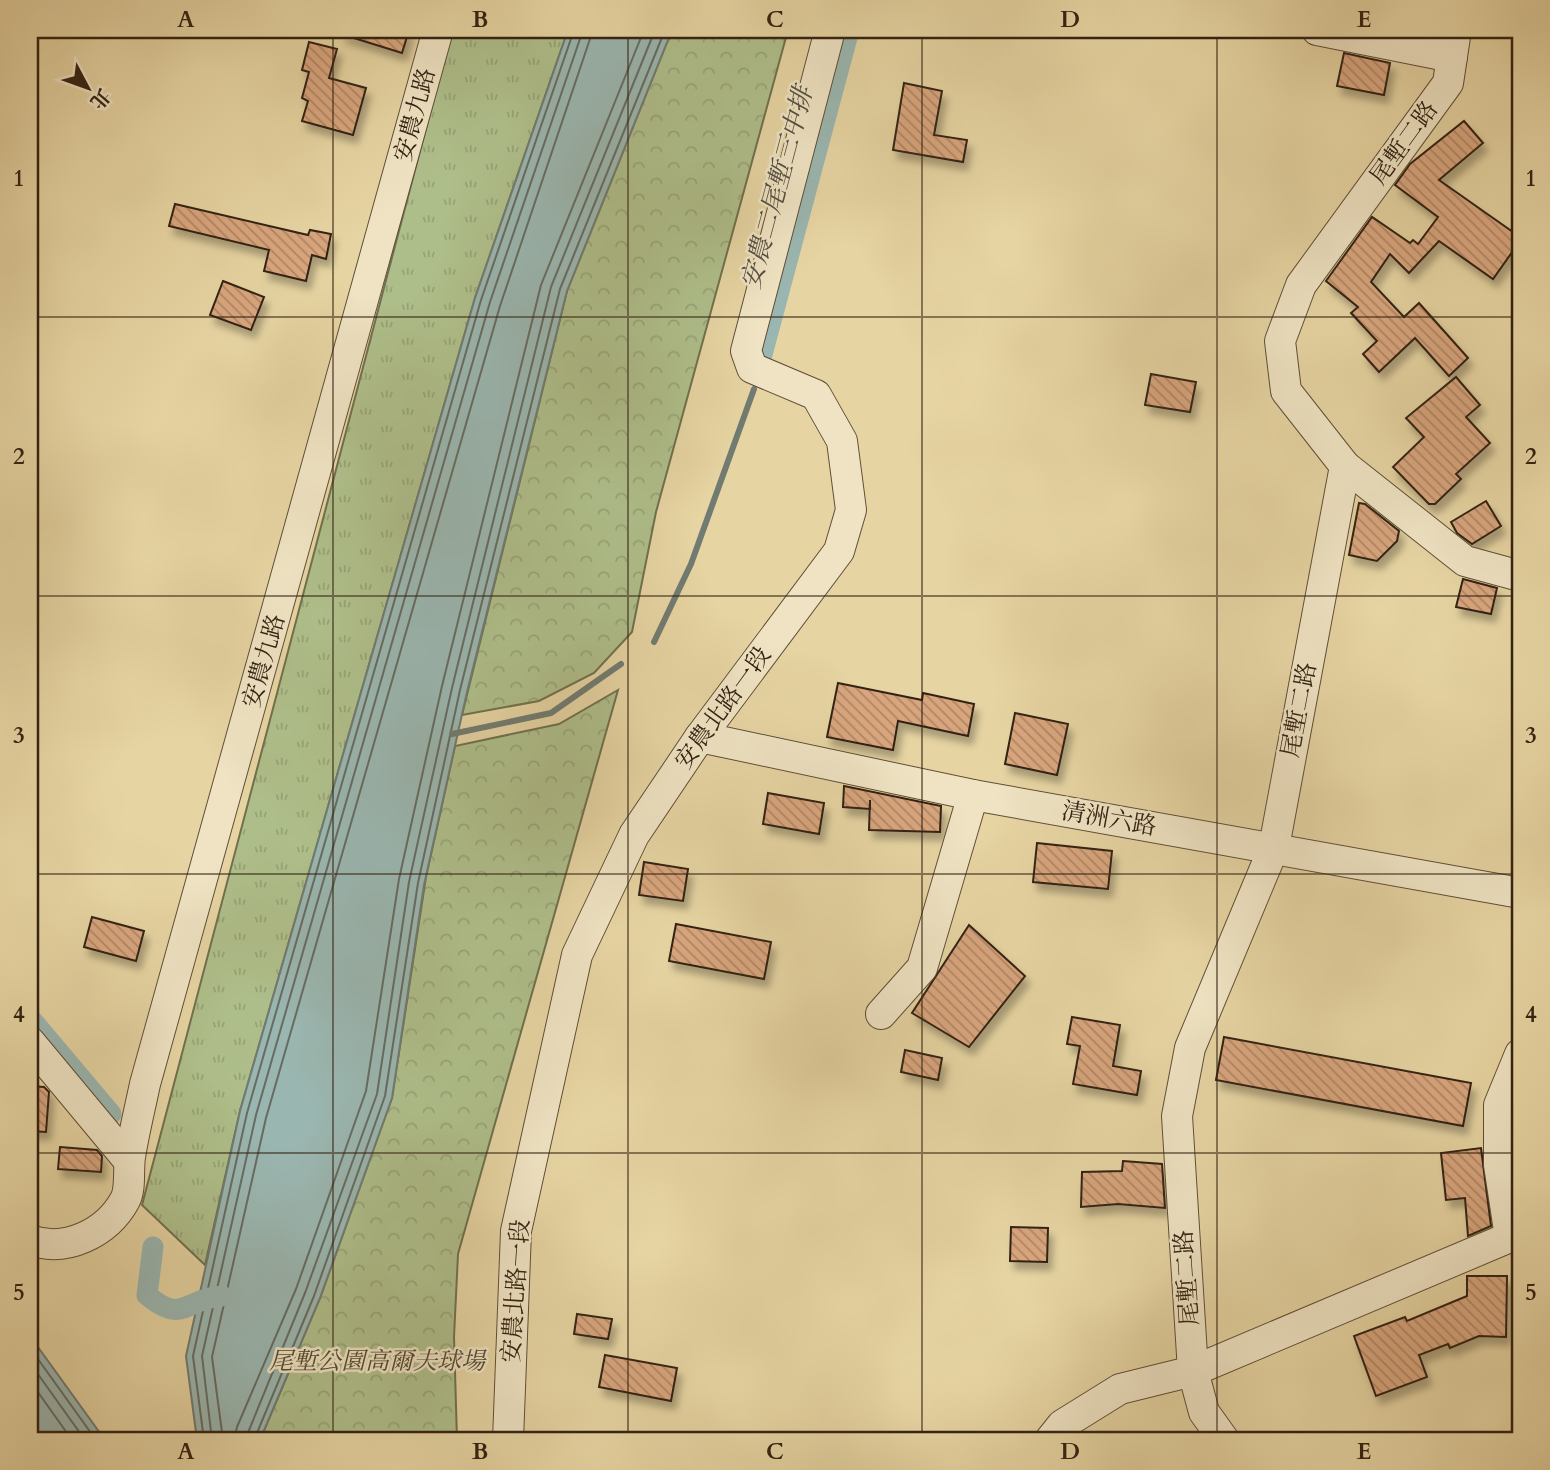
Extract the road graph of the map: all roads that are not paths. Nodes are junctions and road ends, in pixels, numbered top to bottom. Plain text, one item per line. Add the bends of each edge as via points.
1 (438, 30) edge
2 (830, 30) edge
3 (1317, 30) edge
4 (1454, 43) edge
5 (1345, 466) junction
6 (1520, 576) edge
7 (700, 737) junction
8 (974, 795) junction
9 (1274, 847) junction
10 (1520, 893) edge
11 (881, 1014) dead end
12 (30, 1042) edge
13 (1520, 1054) edge
14 (129, 1161) junction
15 (1515, 1240) edge
16 (37, 1243) edge
17 (1193, 1371) junction
18 (509, 1440) edge
19 (1050, 1440) edge
20 (1224, 1440) edge

1 - 14 street, 安農九路 via 145,1084
2 - 7 street, 安農北路一段 via 746,351 752,368 816,395 842,441 851,510 839,551
3 - 4 street
4 - 5 street, 尾塹二路 via 1448,83 1301,285 1280,341 1286,391
5 - 6 street via 1465,561
5 - 9 street, 尾塹二路
7 - 8 street, 清洲六路
7 - 18 street, 安農北路一段 via 634,835 577,955 516,1231
8 - 9 street, 清洲六路
8 - 11 street via 922,968
9 - 10 street, 清洲六路
9 - 17 street, 尾塹二路 via 1190,1048 1177,1116
12 - 14 street
13 - 15 street via 1499,1105 1499,1165
14 - 16 street, 安農九路 via 126,1198 104,1226 79,1241
15 - 17 street
17 - 19 street via 1120,1389 1062,1425
17 - 20 street, 尾塹二路 via 1204,1412

